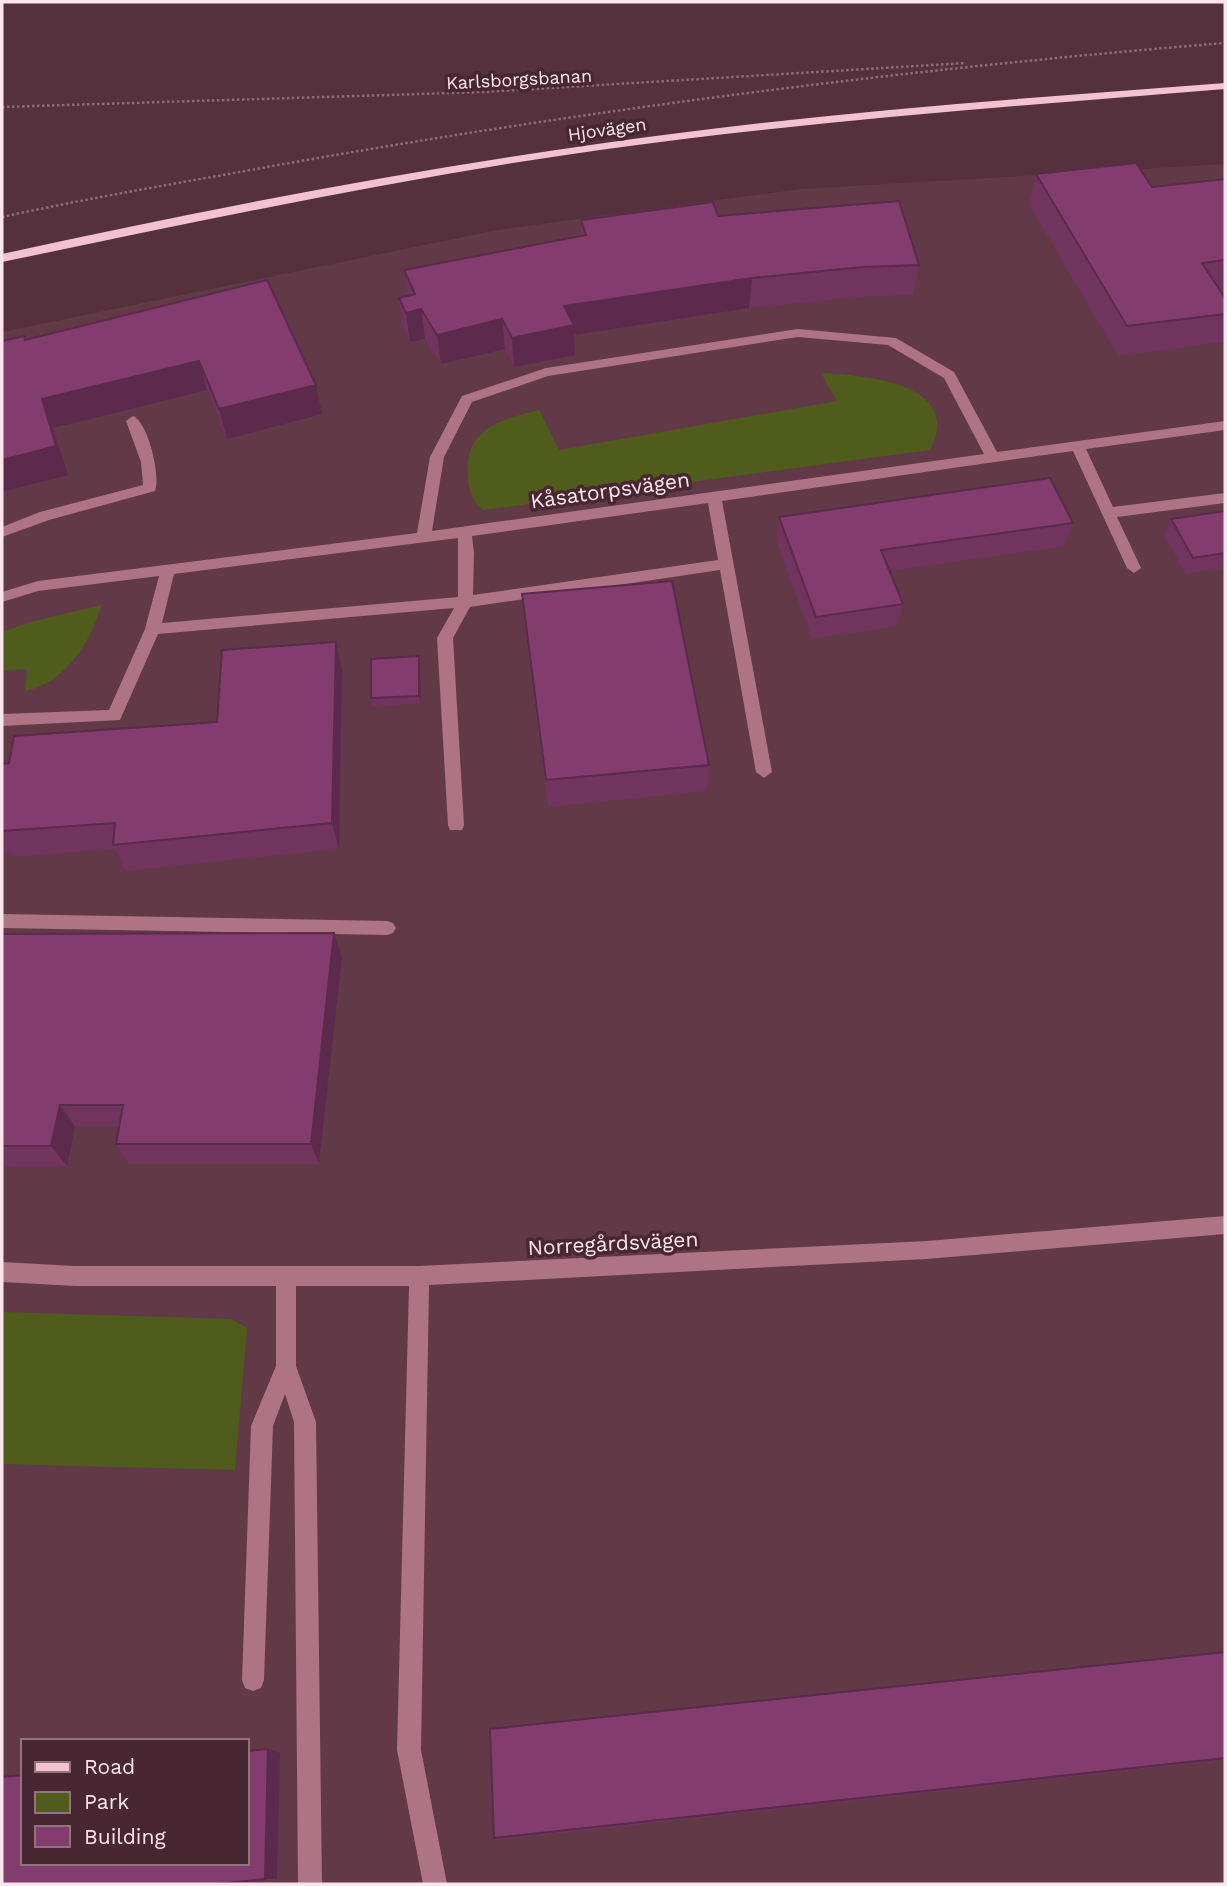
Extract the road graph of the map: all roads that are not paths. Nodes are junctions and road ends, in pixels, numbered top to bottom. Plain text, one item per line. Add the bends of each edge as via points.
1 (1225, 86) edge
2 (2, 258) edge
3 (133, 421) dead end
4 (1225, 425) edge
5 (1077, 445) junction
6 (992, 457) junction
7 (714, 496) junction
8 (1225, 498) edge
9 (1109, 513) junction
10 (2, 532) edge
11 (464, 532) junction
12 (424, 537) junction
13 (727, 564) junction
14 (1134, 568) dead end
15 (168, 570) junction
16 (2, 597) edge
17 (465, 602) junction
18 (153, 629) junction
19 (2, 720) edge
20 (764, 772) dead end
21 (456, 825) dead end
22 (2, 921) edge
23 (387, 928) dead end
24 (1225, 1225) edge
25 (2, 1272) edge
26 (286, 1276) junction
27 (419, 1276) junction
28 (286, 1366) junction
29 (253, 1679) dead end
30 (310, 1884) edge
31 (435, 1884) edge

1 - 2 main road, Hjovägen via 688,135 422,173 147,225
3 - 10 street via 147,454 150,488
4 - 5 street, Kåsatorpsvägen
5 - 6 street, Kåsatorpsvägen
5 - 9 street
6 - 7 street, Kåsatorpsvägen
6 - 12 street via 949,375 891,341 798,333 546,372 467,399 437,457
7 - 11 street, Kåsatorpsvägen
7 - 13 street
8 - 9 street
9 - 14 street
11 - 12 street, Kåsatorpsvägen
11 - 17 street
12 - 15 street, Kåsatorpsvägen
13 - 17 street
13 - 20 street
15 - 16 street, Kåsatorpsvägen via 38,586
15 - 18 street
17 - 18 street
17 - 21 street via 445,638
18 - 19 street via 114,716
22 - 23 street
24 - 27 street, Norregårdsvägen via 927,1250
25 - 26 street, Norregårdsvägen
26 - 27 street, Norregårdsvägen
26 - 28 street
27 - 31 street via 409,1750
28 - 29 street via 262,1426
28 - 30 street via 304,1422

